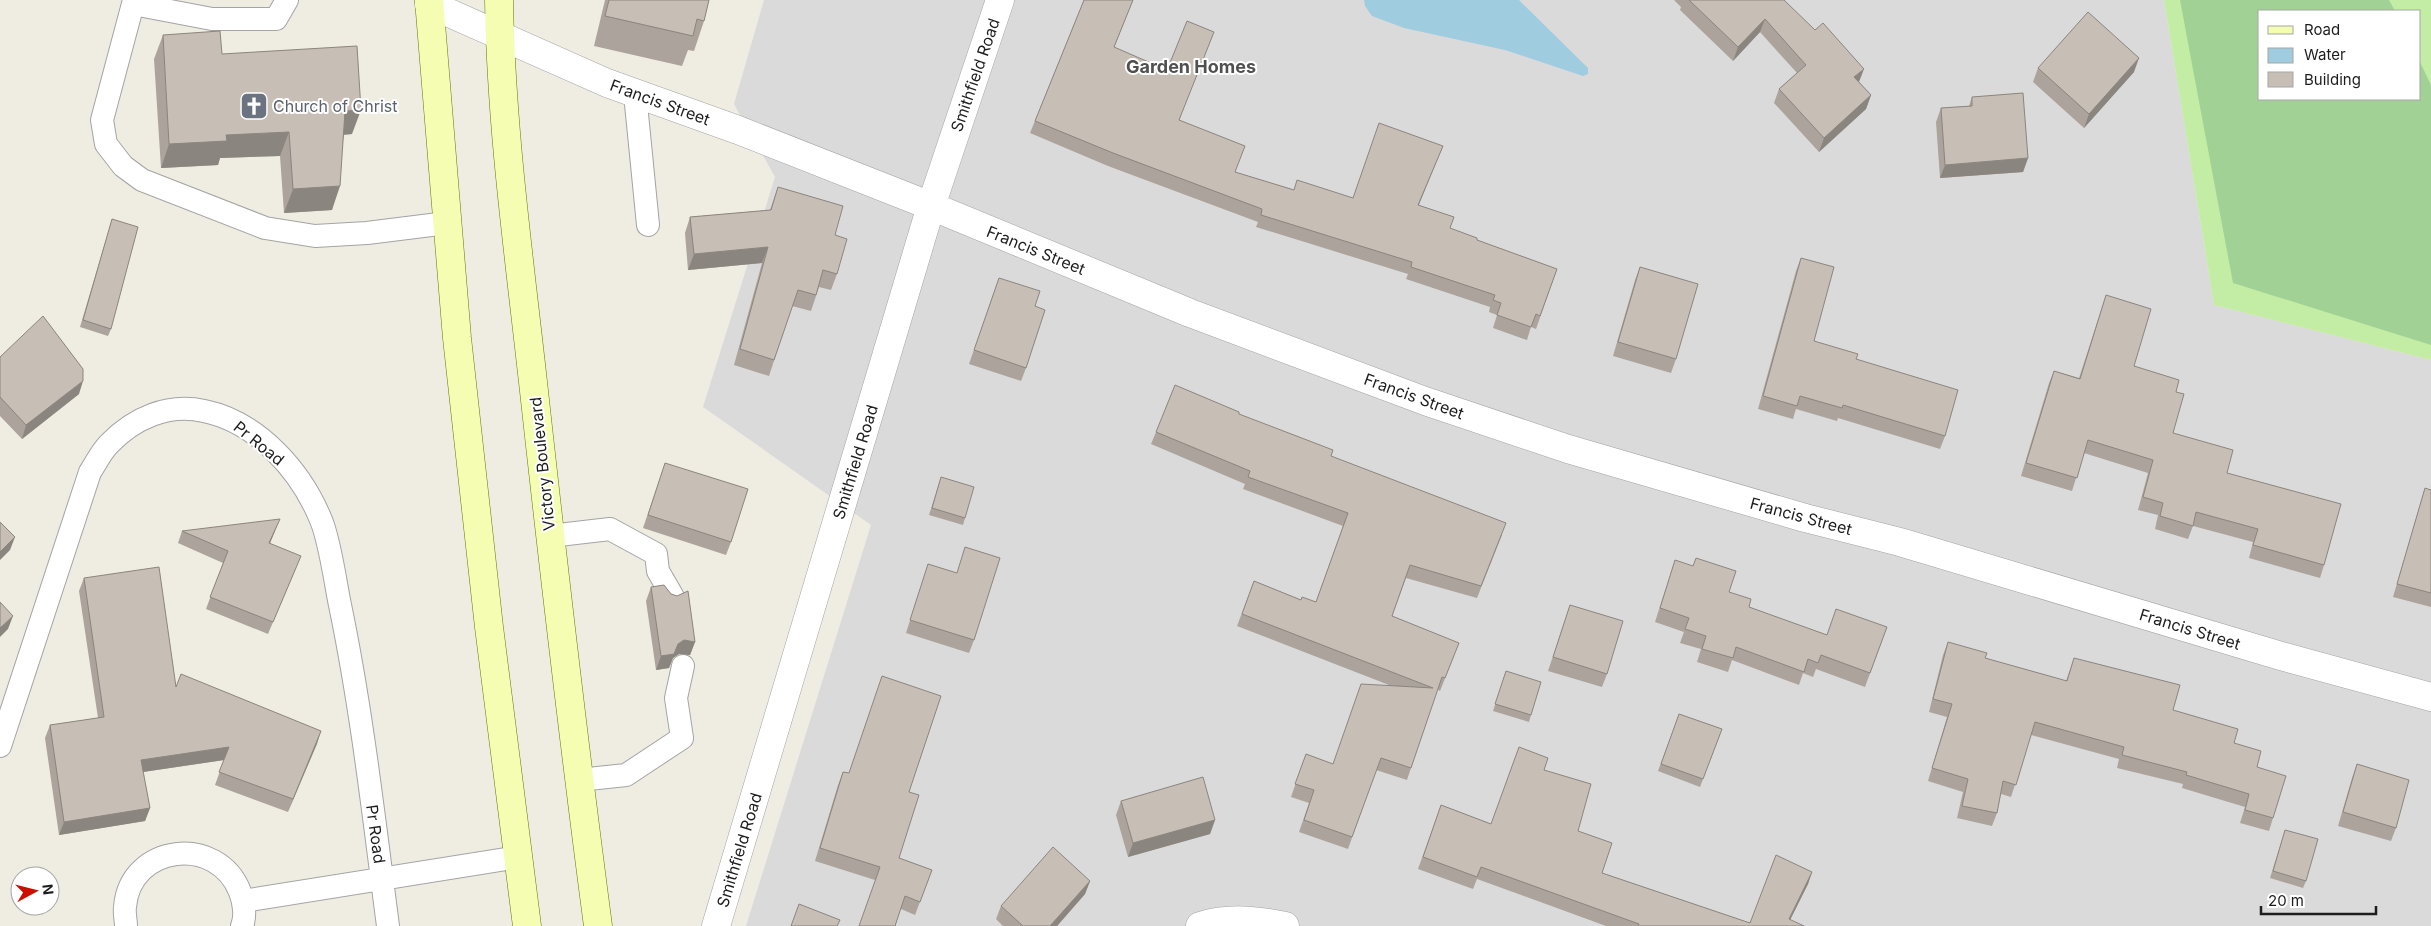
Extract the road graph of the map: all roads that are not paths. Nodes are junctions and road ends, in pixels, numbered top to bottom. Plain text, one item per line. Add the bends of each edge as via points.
1 (287, 0) edge
2 (499, 0) edge
3 (1000, 0) edge
4 (426, 1) edge
5 (134, 2) edge
6 (500, 35) junction
7 (635, 94) junction
8 (931, 206) junction
9 (447, 223) junction
10 (648, 225) dead end
11 (550, 536) junction
12 (664, 598) edge
13 (673, 667) edge
14 (2431, 697) edge
15 (0, 746) edge
16 (579, 780) junction
17 (518, 857) junction
18 (382, 877) junction
19 (243, 900) junction
20 (126, 926) edge
21 (242, 926) edge
22 (388, 926) edge
23 (528, 926) edge
24 (598, 926) edge
25 (716, 926) edge
26 (1200, 926) edge
27 (1285, 926) edge

1 - 5 lane via 276,19 212,19
2 - 6 main road, Victory Boulevard
3 - 8 street, Smithfield Road
4 - 6 street, Francis Street
4 - 9 main road
5 - 9 lane via 102,120 106,144 123,166 142,180 265,228 315,236 367,234
6 - 7 street, Francis Street
6 - 11 main road, Victory Boulevard via 513,207
7 - 8 street, Francis Street via 738,130
7 - 10 lane
8 - 14 street, Francis Street via 1190,313 1425,401 1568,449
8 - 25 street, Smithfield Road
9 - 17 main road via 488,618
11 - 12 lane via 610,529 656,554
11 - 16 main road, Victory Boulevard
13 - 16 lane via 682,738 626,775
15 - 18 lane, Pr Road via 90,472 108,444 134,423 164,410 191,408 217,414 242,424 283,459 307,492 322,522 350,652
16 - 24 main road, Victory Boulevard
17 - 18 lane, Pr Road
17 - 23 main road
18 - 19 lane, Pr Road
18 - 22 lane, Pr Road
19 - 20 lane via 236,883 224,868 209,858 190,853 172,854 154,861 140,872 129,889 124,907
19 - 21 lane
26 - 27 street via 1249,919

